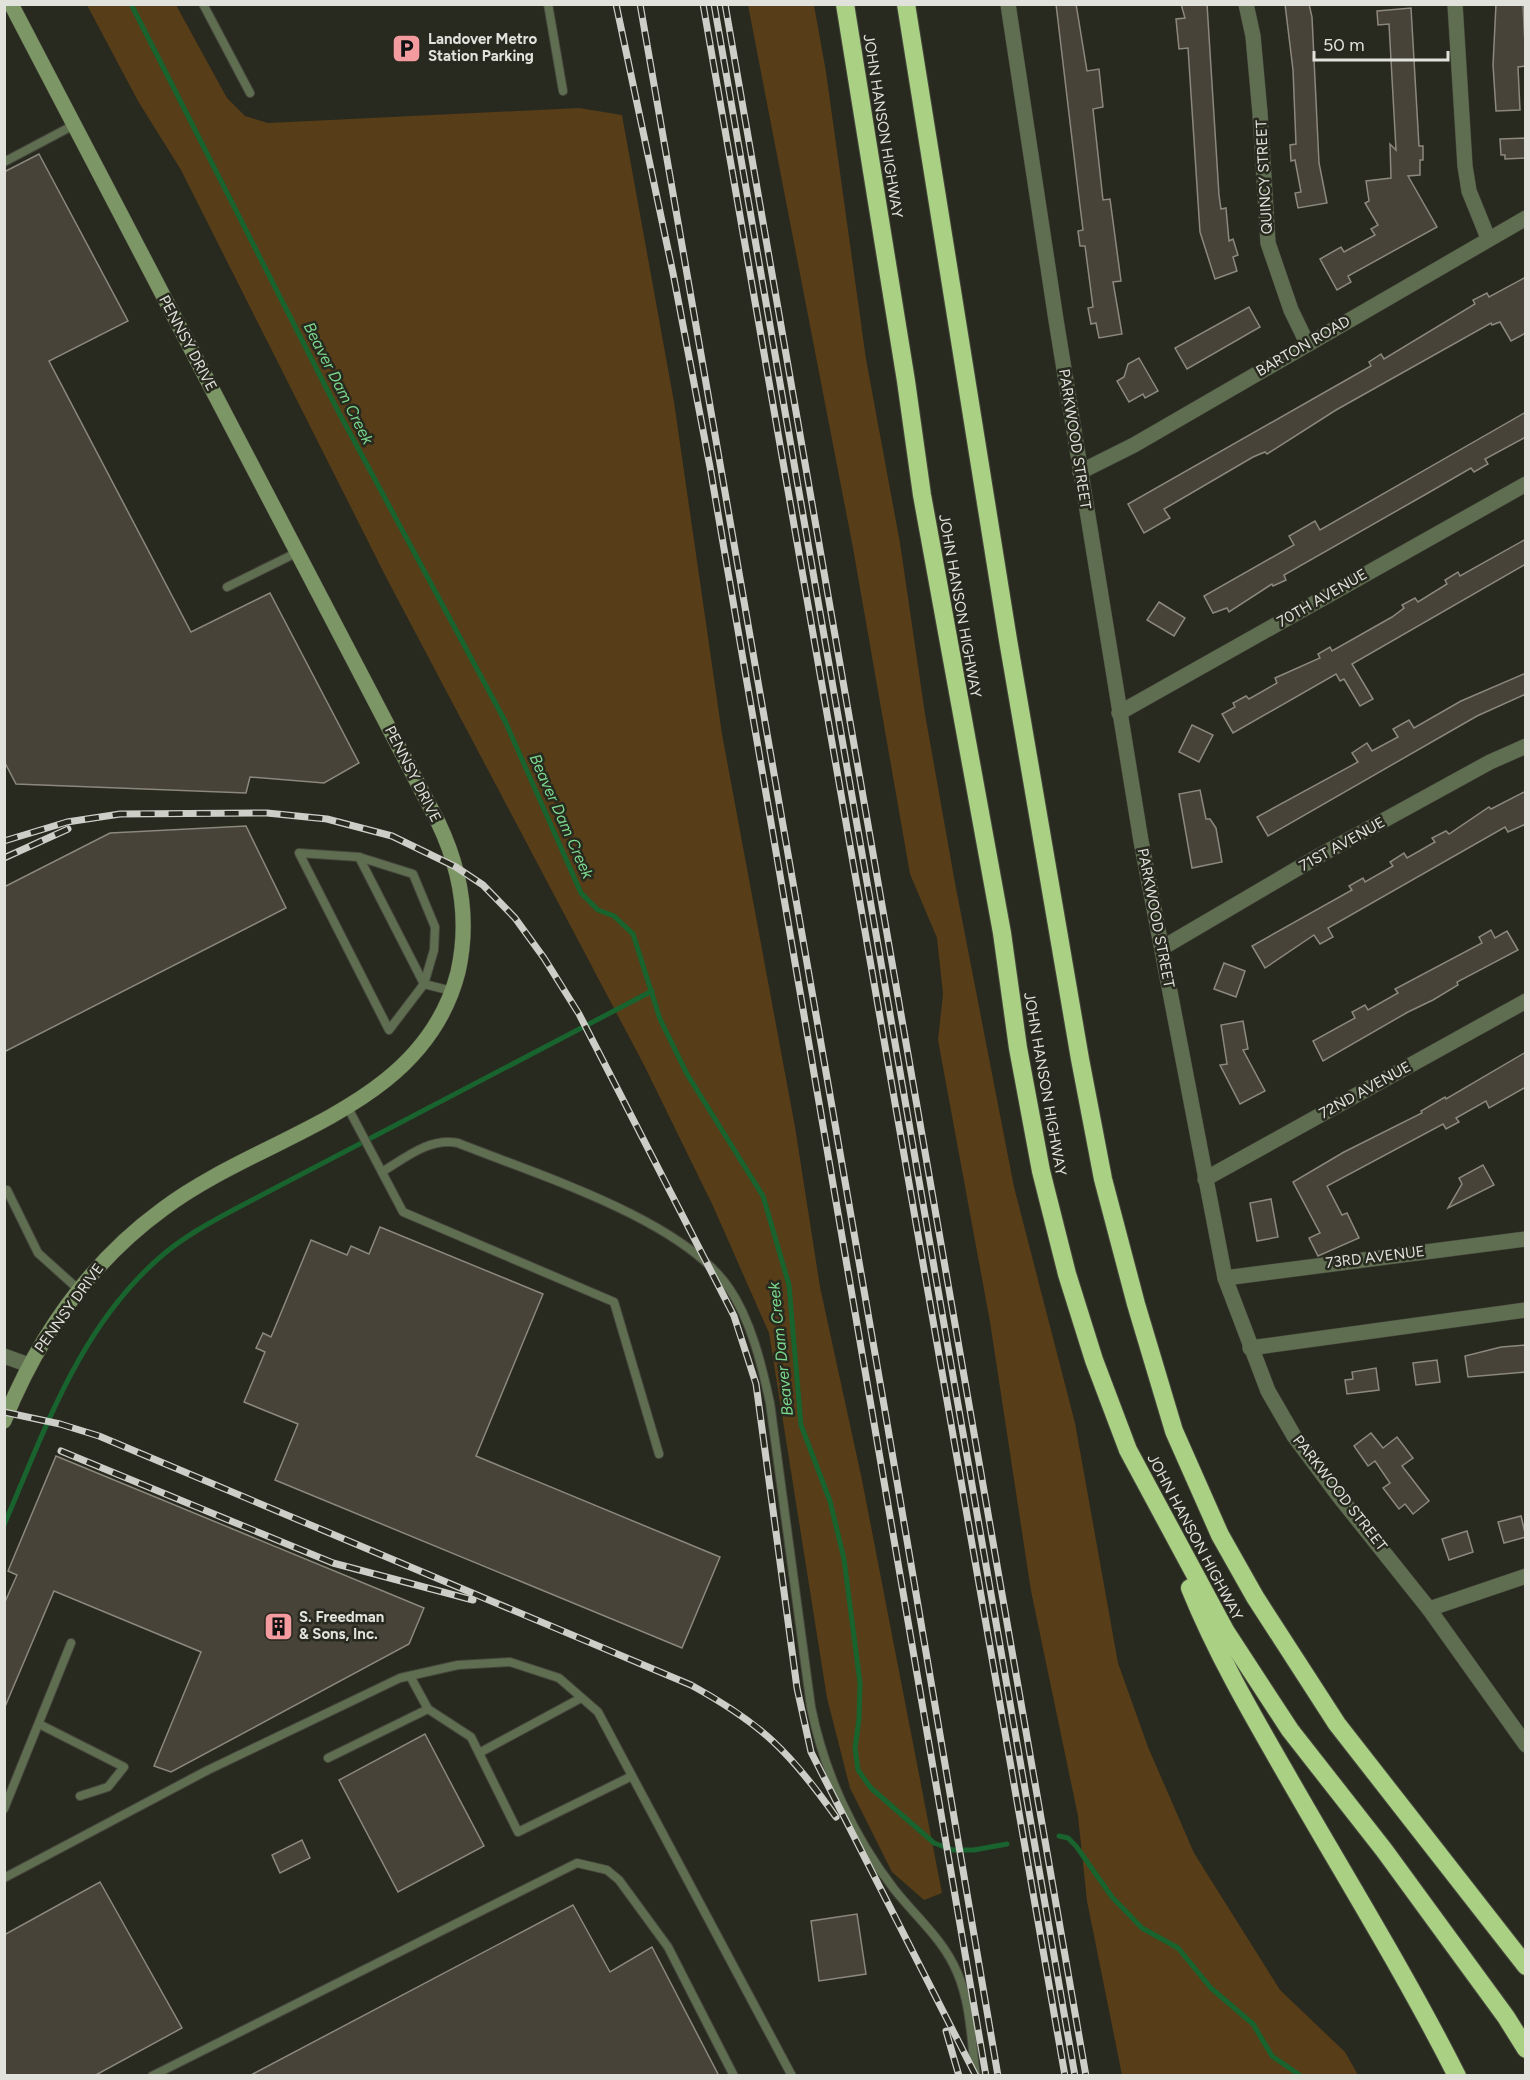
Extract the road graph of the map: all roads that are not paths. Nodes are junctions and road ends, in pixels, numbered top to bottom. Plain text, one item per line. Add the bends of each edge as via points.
1 (11, 4) edge
2 (203, 4) edge
3 (548, 4) edge
4 (845, 4) edge
5 (906, 4) edge
6 (1008, 4) edge
7 (1246, 4) edge
8 (1455, 4) edge
9 (563, 91) dead end
10 (250, 93) dead end
11 (74, 125) junction
12 (4, 162) edge
13 (1526, 218) edge
14 (1488, 238) junction
15 (1307, 343) junction
16 (1080, 472) junction
17 (1526, 484) edge
18 (298, 552) junction
19 (227, 587) dead end
20 (1119, 713) junction
21 (1526, 747) edge
22 (359, 857) junction
23 (1162, 948) junction
24 (424, 984) junction
25 (452, 991) junction
26 (1526, 1001) edge
27 (347, 1106) junction
28 (382, 1172) junction
29 (1205, 1179) junction
30 (5, 1188) edge
31 (1526, 1239) edge
32 (1225, 1278) junction
33 (78, 1289) junction
34 (1526, 1310) edge
35 (1250, 1348) junction
36 (4, 1356) edge
37 (29, 1365) junction
38 (4, 1421) edge
39 (659, 1454) dead end
40 (1157, 1506) junction
41 (1526, 1576) edge
42 (1429, 1609) junction
43 (71, 1643) dead end
44 (410, 1676) junction
45 (581, 1698) junction
46 (428, 1709) junction
47 (39, 1724) junction
48 (1526, 1745) edge
49 (479, 1753) junction
50 (328, 1758) dead end
51 (632, 1776) junction
52 (80, 1796) dead end
53 (4, 1809) edge
54 (4, 1878) edge
55 (1526, 1966) edge
56 (1526, 2049) edge
57 (152, 2076) edge
58 (734, 2076) edge
59 (792, 2076) edge
60 (976, 2076) edge
61 (1457, 2076) edge

1 - 11 main road, PENNSY DRIVE
2 - 10 lane
3 - 9 lane
4 - 40 highway, JOHN HANSON HIGHWAY via 922,495 1041,1171 1094,1360 1128,1450
5 - 55 highway, JOHN HANSON HIGHWAY via 1080,1059 1103,1179 1174,1431 1220,1535 1337,1724
6 - 16 street, PARKWOOD STREET
7 - 15 street, QUINCY STREET via 1253,36 1268,243
8 - 14 street via 1465,166 1469,191
11 - 12 lane
11 - 18 main road, PENNSY DRIVE
13 - 14 street, BARTON ROAD
14 - 15 street, BARTON ROAD
15 - 16 street, BARTON ROAD via 1134,445
16 - 20 street, PARKWOOD STREET
17 - 20 street, 70TH AVENUE
18 - 19 lane
18 - 25 main road, PENNSY DRIVE via 452,853 464,913 463,944
20 - 23 street, PARKWOOD STREET
21 - 23 street, 71ST AVENUE via 1490,762 1317,857
22 - 24 lane
22 - 24 lane via 413,874 435,927 434,950
22 - 24 lane via 299,853 389,1030
23 - 29 street, PARKWOOD STREET
24 - 25 lane
25 - 27 main road, PENNSY DRIVE via 440,1018 411,1059 377,1089
26 - 29 street, 72ND AVENUE
27 - 28 lane
27 - 33 main road, PENNSY DRIVE via 224,1170 164,1207 120,1244
28 - 39 lane via 403,1212 614,1302
28 - 60 lane via 429,1144 458,1143 648,1223 701,1257 730,1288 759,1357 770,1403 811,1707 820,1744 838,1795 884,1875 942,1944 952,1962 967,2003
29 - 32 street, PARKWOOD STREET
30 - 33 lane via 38,1253
31 - 32 street, 73RD AVENUE
32 - 35 street, PARKWOOD STREET
33 - 37 main road, PENNSY DRIVE
34 - 35 street
35 - 42 street, PARKWOOD STREET via 1268,1391 1294,1436
36 - 37 street
37 - 38 main road, PENNSY DRIVE
40 - 56 highway, JOHN HANSON HIGHWAY via 1226,1632 1290,1730 1398,1868
40 - 61 highway via 1217,1649 1385,1941
41 - 42 street
42 - 48 street, PARKWOOD STREET
43 - 47 lane
44 - 45 lane via 458,1665 510,1662 559,1678
44 - 46 lane
44 - 54 lane via 208,1770
45 - 49 lane
45 - 51 lane via 598,1712
46 - 49 lane via 471,1737
46 - 50 lane
47 - 52 lane via 124,1767 108,1787
47 - 53 lane
49 - 51 lane via 518,1832
51 - 59 lane
57 - 58 lane via 577,1863 607,1870 619,1880 668,1947

